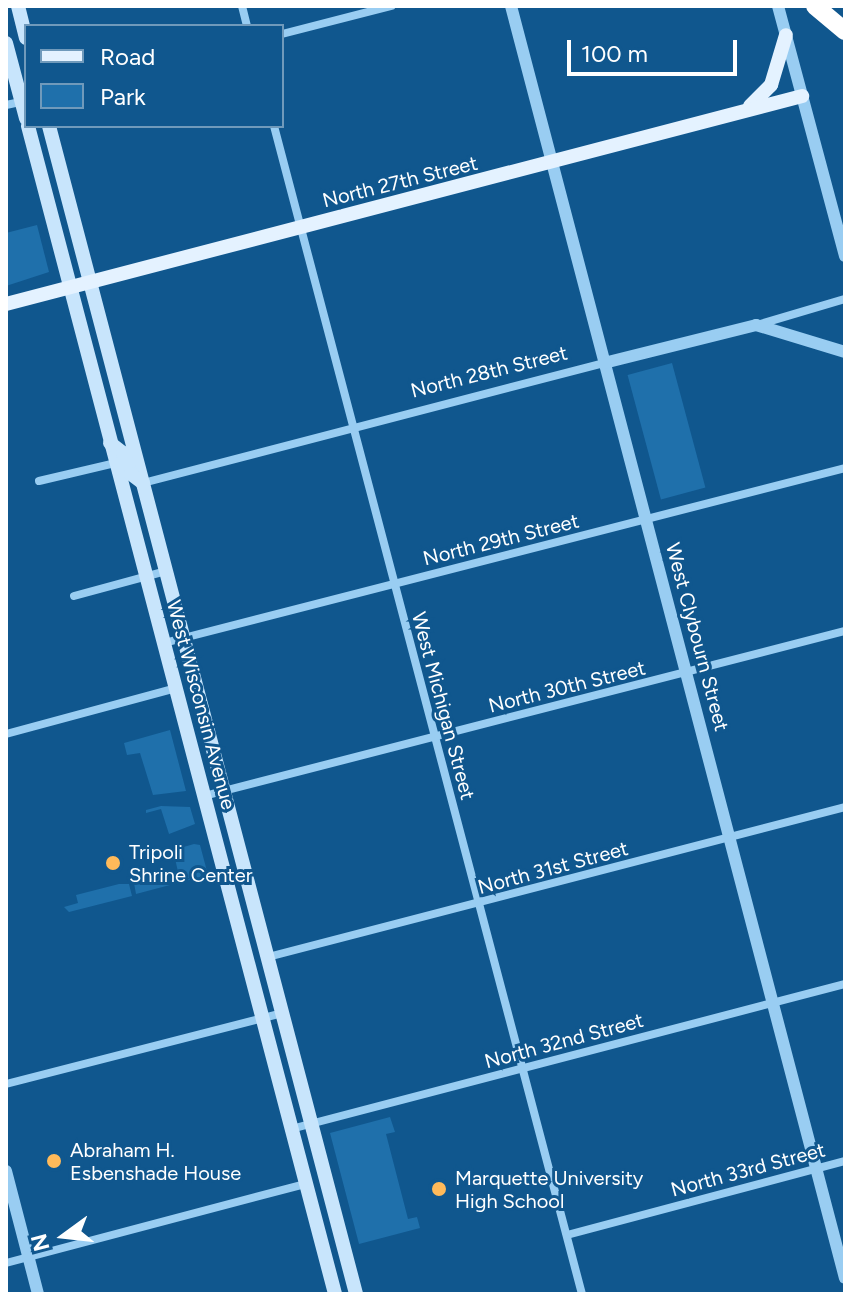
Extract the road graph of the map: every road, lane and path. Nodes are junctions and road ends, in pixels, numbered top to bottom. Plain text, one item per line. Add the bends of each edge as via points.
1 (18, 6) edge
2 (391, 6) edge
3 (511, 6) edge
4 (778, 6) edge
5 (815, 6) edge
6 (24, 30) edge
7 (845, 31) edge
8 (284, 33) edge
9 (786, 35) junction
10 (6, 43) edge
11 (802, 96) junction
12 (24, 101) edge
13 (6, 105) edge
14 (744, 111) junction
15 (29, 128) edge
16 (50, 128) edge
17 (275, 128) edge
18 (552, 164) junction
19 (301, 228) junction
20 (845, 256) edge
21 (90, 282) junction
22 (69, 288) junction
23 (845, 299) edge
24 (6, 304) edge
25 (756, 325) junction
26 (845, 352) edge
27 (604, 363) junction
28 (353, 427) junction
29 (110, 443) junction
30 (116, 463) junction
31 (845, 468) edge
32 (39, 481) dead end
33 (143, 483) junction
34 (646, 519) junction
35 (166, 571) junction
36 (147, 576) junction
37 (394, 583) junction
38 (74, 596) dead end
39 (845, 631) edge
40 (183, 639) junction
41 (164, 643) junction
42 (686, 673) junction
43 (176, 688) junction
44 (6, 734) edge
45 (435, 737) junction
46 (223, 791) junction
47 (204, 796) junction
48 (845, 807) edge
49 (729, 838) junction
50 (480, 903) junction
51 (268, 957) junction
52 (845, 984) edge
53 (773, 1003) junction
54 (282, 1013) junction
55 (261, 1018) junction
56 (523, 1068) junction
57 (6, 1084) edge
58 (311, 1124) junction
59 (291, 1129) junction
60 (845, 1161) edge
61 (816, 1169) junction
62 (6, 1171) edge
63 (306, 1184) junction
64 (567, 1235) junction
65 (28, 1257) junction
66 (6, 1263) edge
67 (845, 1278) edge
68 (38, 1294) edge
69 (335, 1294) edge
70 (356, 1294) edge
71 (582, 1294) edge

1 - 6 main road
2 - 8 street
3 - 18 street, West Clybourn Street
4 - 9 street
5 - 7 highway
9 - 11 street
9 - 14 main road via 771,85
10 - 12 main road
11 - 14 main road, North 27th Street
11 - 20 street
12 - 13 street
14 - 18 main road, North 27th Street
15 - 22 main road, West Wisconsin Avenue
16 - 21 main road, West Wisconsin Avenue
17 - 19 street, West Michigan Street
18 - 19 main road, North 27th Street
18 - 27 street, West Clybourn Street
19 - 21 main road, North 27th Street
19 - 28 street, West Michigan Street
21 - 22 main road, North 27th Street
21 - 33 main road, West Wisconsin Avenue
22 - 24 main road, North 27th Street
22 - 29 main road, West Wisconsin Avenue
23 - 25 street, North 28th Street
25 - 26 street
25 - 27 street, North 28th Street
27 - 28 street, North 28th Street
27 - 34 street, West Clybourn Street
28 - 33 street, North 28th Street
28 - 37 street, West Michigan Street
29 - 30 main road, West Wisconsin Avenue
29 - 33 main road
30 - 32 street
30 - 36 main road, West Wisconsin Avenue
31 - 34 street, North 29th Street
33 - 35 main road, West Wisconsin Avenue
34 - 37 street, North 29th Street
34 - 42 street, West Clybourn Street
35 - 36 street
35 - 40 main road, West Wisconsin Avenue
36 - 38 street
36 - 41 main road, West Wisconsin Avenue
37 - 40 street, North 29th Street
37 - 45 street, West Michigan Street
39 - 42 street, North 30th Street
40 - 41 street, North 29th Street
40 - 46 main road, West Wisconsin Avenue
41 - 43 main road, West Wisconsin Avenue
42 - 45 street, North 30th Street
42 - 49 street, West Clybourn Street
43 - 44 street
43 - 47 main road, West Wisconsin Avenue
45 - 46 street, North 30th Street
45 - 50 street, West Michigan Street
46 - 47 street, North 30th Street
46 - 51 main road, West Wisconsin Avenue
47 - 55 main road, West Wisconsin Avenue
48 - 49 street, North 31st Street
49 - 50 street, North 31st Street
49 - 53 street, West Clybourn Street
50 - 51 street, North 31st Street
50 - 56 street, West Michigan Street
51 - 54 main road, West Wisconsin Avenue
52 - 53 street, North 32nd Street
53 - 56 street, North 32nd Street
53 - 61 street, West Clybourn Street
54 - 55 street
54 - 58 main road, West Wisconsin Avenue
55 - 57 street
55 - 59 main road, West Wisconsin Avenue
56 - 58 street, North 32nd Street
56 - 64 street, West Michigan Street
58 - 59 street, North 32nd Street
58 - 70 main road, West Wisconsin Avenue
59 - 63 main road, West Wisconsin Avenue
60 - 61 street, North 33rd Street
61 - 64 street, North 33rd Street
61 - 67 street, West Clybourn Street
62 - 65 street
63 - 65 street
63 - 69 main road, West Wisconsin Avenue
64 - 71 street, West Michigan Street
65 - 66 street
65 - 68 street

